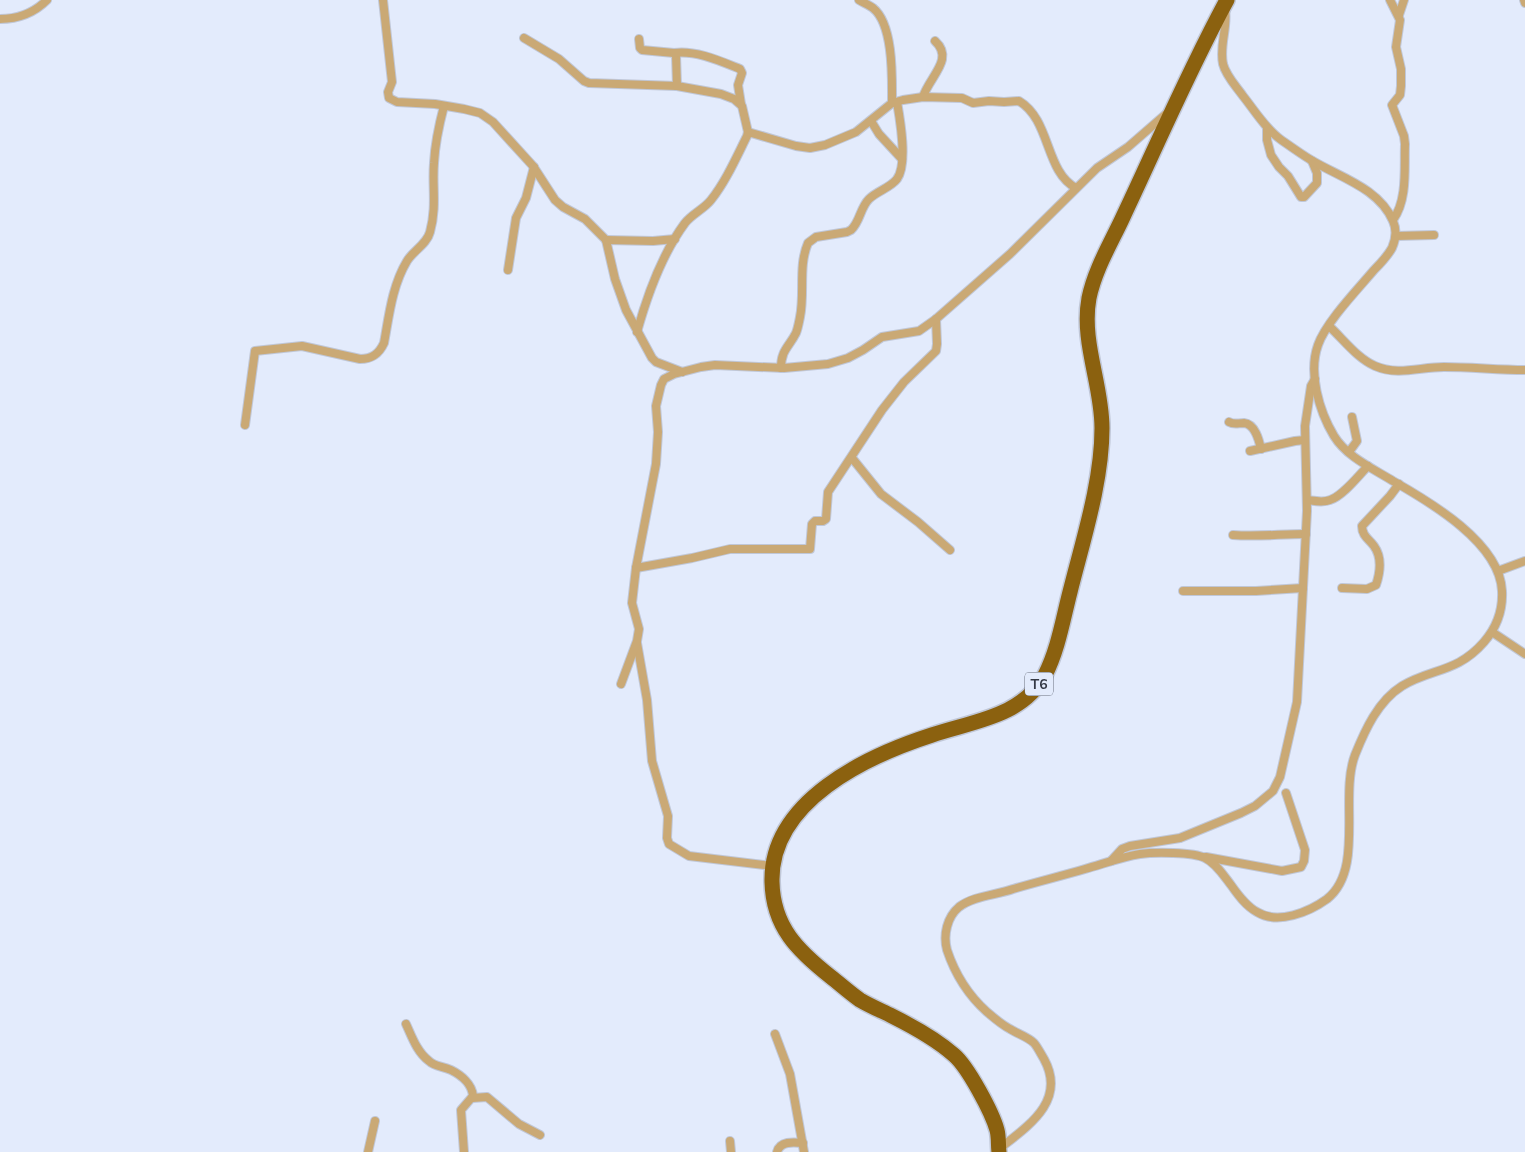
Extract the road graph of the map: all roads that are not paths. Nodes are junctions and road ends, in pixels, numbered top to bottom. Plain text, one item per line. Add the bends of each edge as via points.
1 (47, 0) edge
2 (383, 0) edge
3 (859, 0) edge
4 (1390, 0) edge
5 (1404, 0) edge
6 (1226, 2) edge
7 (1399, 15) junction
8 (0, 19) edge
9 (524, 38) dead end
10 (639, 39) dead end
11 (935, 41) dead end
12 (674, 53) junction
13 (677, 86) junction
14 (923, 97) junction
15 (894, 102) junction
16 (444, 106) junction
17 (742, 106) junction
18 (1175, 106) junction
19 (871, 121) junction
20 (1267, 128) junction
21 (748, 132) junction
22 (902, 159) junction
23 (1312, 161) junction
24 (534, 167) junction
25 (1076, 188) junction
26 (1393, 220) junction
27 (1434, 235) dead end
28 (1396, 236) junction
29 (675, 239) junction
30 (606, 240) junction
31 (508, 270) dead end
32 (936, 319) junction
33 (1329, 326) junction
34 (637, 332) junction
35 (782, 368) junction
36 (1525, 370) edge
37 (682, 372) junction
38 (1315, 380) junction
39 (1352, 417) dead end
40 (1229, 422) dead end
41 (245, 425) dead end
42 (1305, 440) junction
43 (1261, 448) junction
44 (1250, 451) dead end
45 (1349, 452) junction
46 (852, 458) junction
47 (1368, 466) junction
48 (1398, 484) junction
49 (1307, 500) junction
50 (1306, 534) junction
51 (1233, 535) dead end
52 (950, 550) dead end
53 (1525, 561) edge
54 (636, 568) junction
55 (1498, 571) junction
56 (1303, 588) junction
57 (1342, 588) dead end
58 (1183, 591) dead end
59 (1492, 632) junction
60 (637, 641) junction
61 (1525, 654) edge
62 (621, 684) dead end
63 (1286, 793) dead end
64 (1204, 857) junction
65 (1111, 861) junction
66 (773, 866) junction
67 (406, 1024) dead end
68 (775, 1034) dead end
69 (472, 1098) junction
70 (375, 1121) dead end
71 (540, 1135) dead end
72 (730, 1141) dead end
73 (803, 1143) junction
74 (999, 1151) edge
75 (368, 1152) edge
76 (464, 1152) edge
77 (731, 1152) edge
78 (777, 1152) edge
79 (804, 1152) edge

1 - 8 street via 27,14
2 - 16 street via 392,82 389,98 397,102
3 - 15 street via 878,13 890,44
4 - 7 street
5 - 7 street
6 - 18 highway, T6
6 - 20 street via 1223,64
7 - 26 street via 1396,47 1401,86 1400,95 1392,105 1405,144 1402,199
9 - 13 street via 559,59 589,83
10 - 12 street via 642,50
11 - 14 street via 944,54
12 - 13 street via 677,57
12 - 17 street via 711,58 740,69 738,85
13 - 17 street via 734,98
14 - 15 street
14 - 25 street via 962,98 973,103 1022,102 1040,126 1065,181
15 - 19 street
15 - 22 street via 903,139
16 - 24 street via 486,117
16 - 41 street via 433,165 435,199 431,231 405,265 395,290 381,350 368,359 302,346 255,351
17 - 21 street
18 - 25 street
18 - 66 highway, T6 via 1100,265 1089,298 1088,329 1101,406 1100,451 1085,535 1058,637 1043,679 1031,695 995,716 899,747 831,784 794,815 776,849
19 - 21 street via 850,135 810,148
19 - 22 street
20 - 23 street
20 - 23 street via 1271,155 1301,197 1317,183
21 - 29 street via 719,190 686,222
22 - 35 street via 897,178 869,198 851,230 816,237 808,243 800,315 796,332 783,353
23 - 26 street via 1367,191 1384,206
24 - 30 street via 555,200 585,219
24 - 31 street via 526,198 516,218
25 - 32 street via 1010,254
26 - 28 street
27 - 28 street
28 - 33 street via 1385,258
29 - 30 street
29 - 34 street via 645,302
30 - 34 street via 615,279
32 - 35 street via 919,331 882,337 842,360
32 - 46 street via 936,351 904,382
33 - 36 street via 1363,359 1387,371 1444,367
33 - 38 street via 1318,346
34 - 37 street via 653,360
35 - 37 street via 715,365
37 - 54 street via 667,376 661,385 656,406 656,464
38 - 42 street via 1306,415
38 - 45 street via 1328,424
39 - 45 street via 1356,441
40 - 43 street via 1251,425
42 - 43 street
42 - 49 street
43 - 44 street
45 - 47 street
46 - 52 street via 881,494
46 - 54 street via 828,492 826,519 812,524 810,549 730,550
47 - 48 street
47 - 49 street via 1331,500
48 - 55 street via 1449,517 1486,552
48 - 57 street via 1362,526 1379,558 1376,585 1367,589
49 - 50 street
50 - 51 street
50 - 56 street
53 - 55 street
54 - 60 street via 632,603 639,629
55 - 59 street via 1502,601
56 - 58 street
56 - 65 street via 1297,702 1280,777 1273,791 1241,813 1180,838 1130,846 1122,849
59 - 61 street
59 - 64 street via 1464,661 1405,684 1372,718 1349,773 1348,851 1344,876 1329,898 1287,916 1259,914
60 - 62 street
60 - 66 street via 647,700 652,761 668,816 669,844 689,856
63 - 64 street via 1305,850 1301,867 1282,871
64 - 65 street via 1141,854
65 - 74 street via 973,900 956,910 949,920 945,942 960,981 988,1014 1036,1045 1053,1082 1051,1095 1036,1117
66 - 74 highway, T6 via 772,883 779,916 798,949 860,1000 929,1037 958,1058 992,1117
67 - 69 street via 425,1058 466,1081 472,1090
68 - 73 street via 790,1074
69 - 71 street via 488,1097 520,1124
69 - 76 street via 461,1110
70 - 75 street
72 - 77 street
73 - 78 street via 784,1144
73 - 79 street

